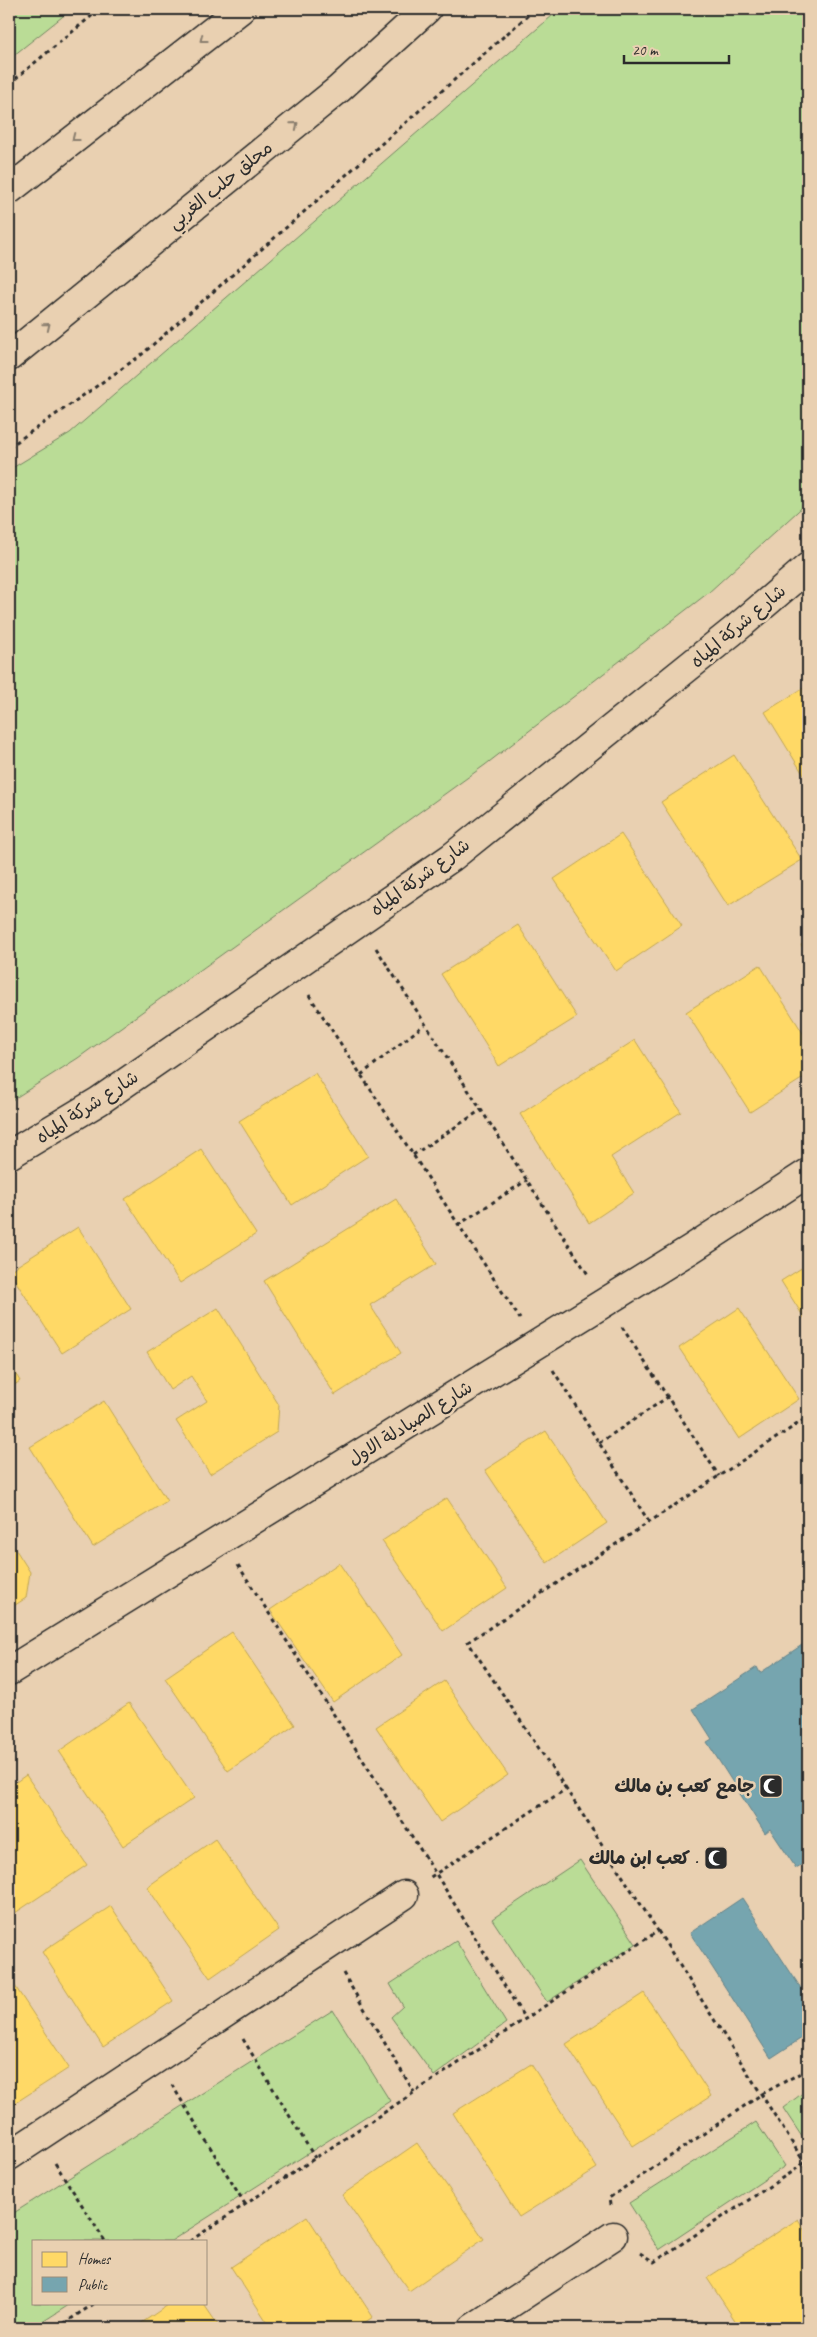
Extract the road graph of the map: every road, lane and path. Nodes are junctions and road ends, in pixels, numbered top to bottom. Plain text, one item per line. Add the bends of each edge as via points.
1 (100, 9) edge
2 (241, 9) edge
3 (427, 9) edge
4 (535, 9) edge
5 (9, 84) edge
6 (9, 190) edge
7 (9, 357) edge
8 (9, 447) edge
9 (808, 567) edge
10 (358, 921) junction
11 (291, 968) junction
12 (425, 1024) junction
13 (361, 1075) junction
14 (481, 1110) junction
15 (9, 1155) edge
16 (413, 1155) junction
17 (808, 1172) edge
18 (527, 1180) junction
19 (458, 1225) junction
20 (606, 1302) junction
21 (537, 1345) junction
22 (668, 1397) junction
23 (808, 1417) edge
24 (599, 1443) junction
25 (719, 1476) junction
26 (649, 1522) junction
27 (221, 1540) junction
28 (9, 1671) edge
29 (566, 1789) junction
30 (436, 1874) junction
31 (404, 1895) joint
32 (658, 1931) junction
33 (327, 1946) junction
34 (226, 2012) junction
35 (525, 2019) junction
36 (156, 2059) junction
37 (808, 2069) edge
38 (414, 2092) junction
39 (762, 2094) junction
40 (38, 2137) junction
41 (9, 2156) edge
42 (315, 2158) junction
43 (805, 2163) junction
44 (808, 2168) edge
45 (245, 2204) junction
46 (613, 2236) junction
47 (104, 2240) edge
48 (191, 2240) edge
49 (93, 2304) edge
50 (57, 2328) edge
51 (474, 2328) edge

1 - 5 path
2 -> 6 main road
7 -> 3 main road, محلق حلب الغربي via 339,89
4 - 8 path via 140,356
9 - 10 main road, شارع شركة المياه via 452,857
10 - 11 main road, شارع شركة المياه
10 - 12 path
11 - 13 path
11 - 15 main road, شارع شركة المياه via 99,1101
12 - 13 path
12 - 14 path
13 - 16 path
14 - 16 path
14 - 18 path
16 - 19 path
17 - 20 main road, شارع الصيادلة الاول
18 - 19 path
18 - 20 path
19 - 21 path
20 - 21 main road, شارع الصيادلة الاول
20 - 22 path
21 - 24 path
21 - 27 main road, شارع الصيادلة الاول
22 - 24 path
22 - 25 path
23 - 25 path
24 - 26 path
25 - 26 path
26 - 29 path via 468,1642
27 - 28 main road, شارع الصيادلة الاول
27 - 30 path
29 - 30 path
29 - 32 path
30 - 31 path
30 - 35 path
31 - 33 main road
32 - 35 path
32 - 39 path
33 - 34 main road
33 - 38 path
34 - 36 main road
34 - 42 path
35 - 38 path
36 - 40 main road
36 - 45 path
37 - 39 path
38 - 42 path
39 - 43 path
39 - 46 path via 609,2198
40 - 41 main road
40 - 47 path
42 - 45 path
43 - 44 path
43 - 46 path via 654,2262
45 - 48 path
46 - 51 main road
49 - 50 path

